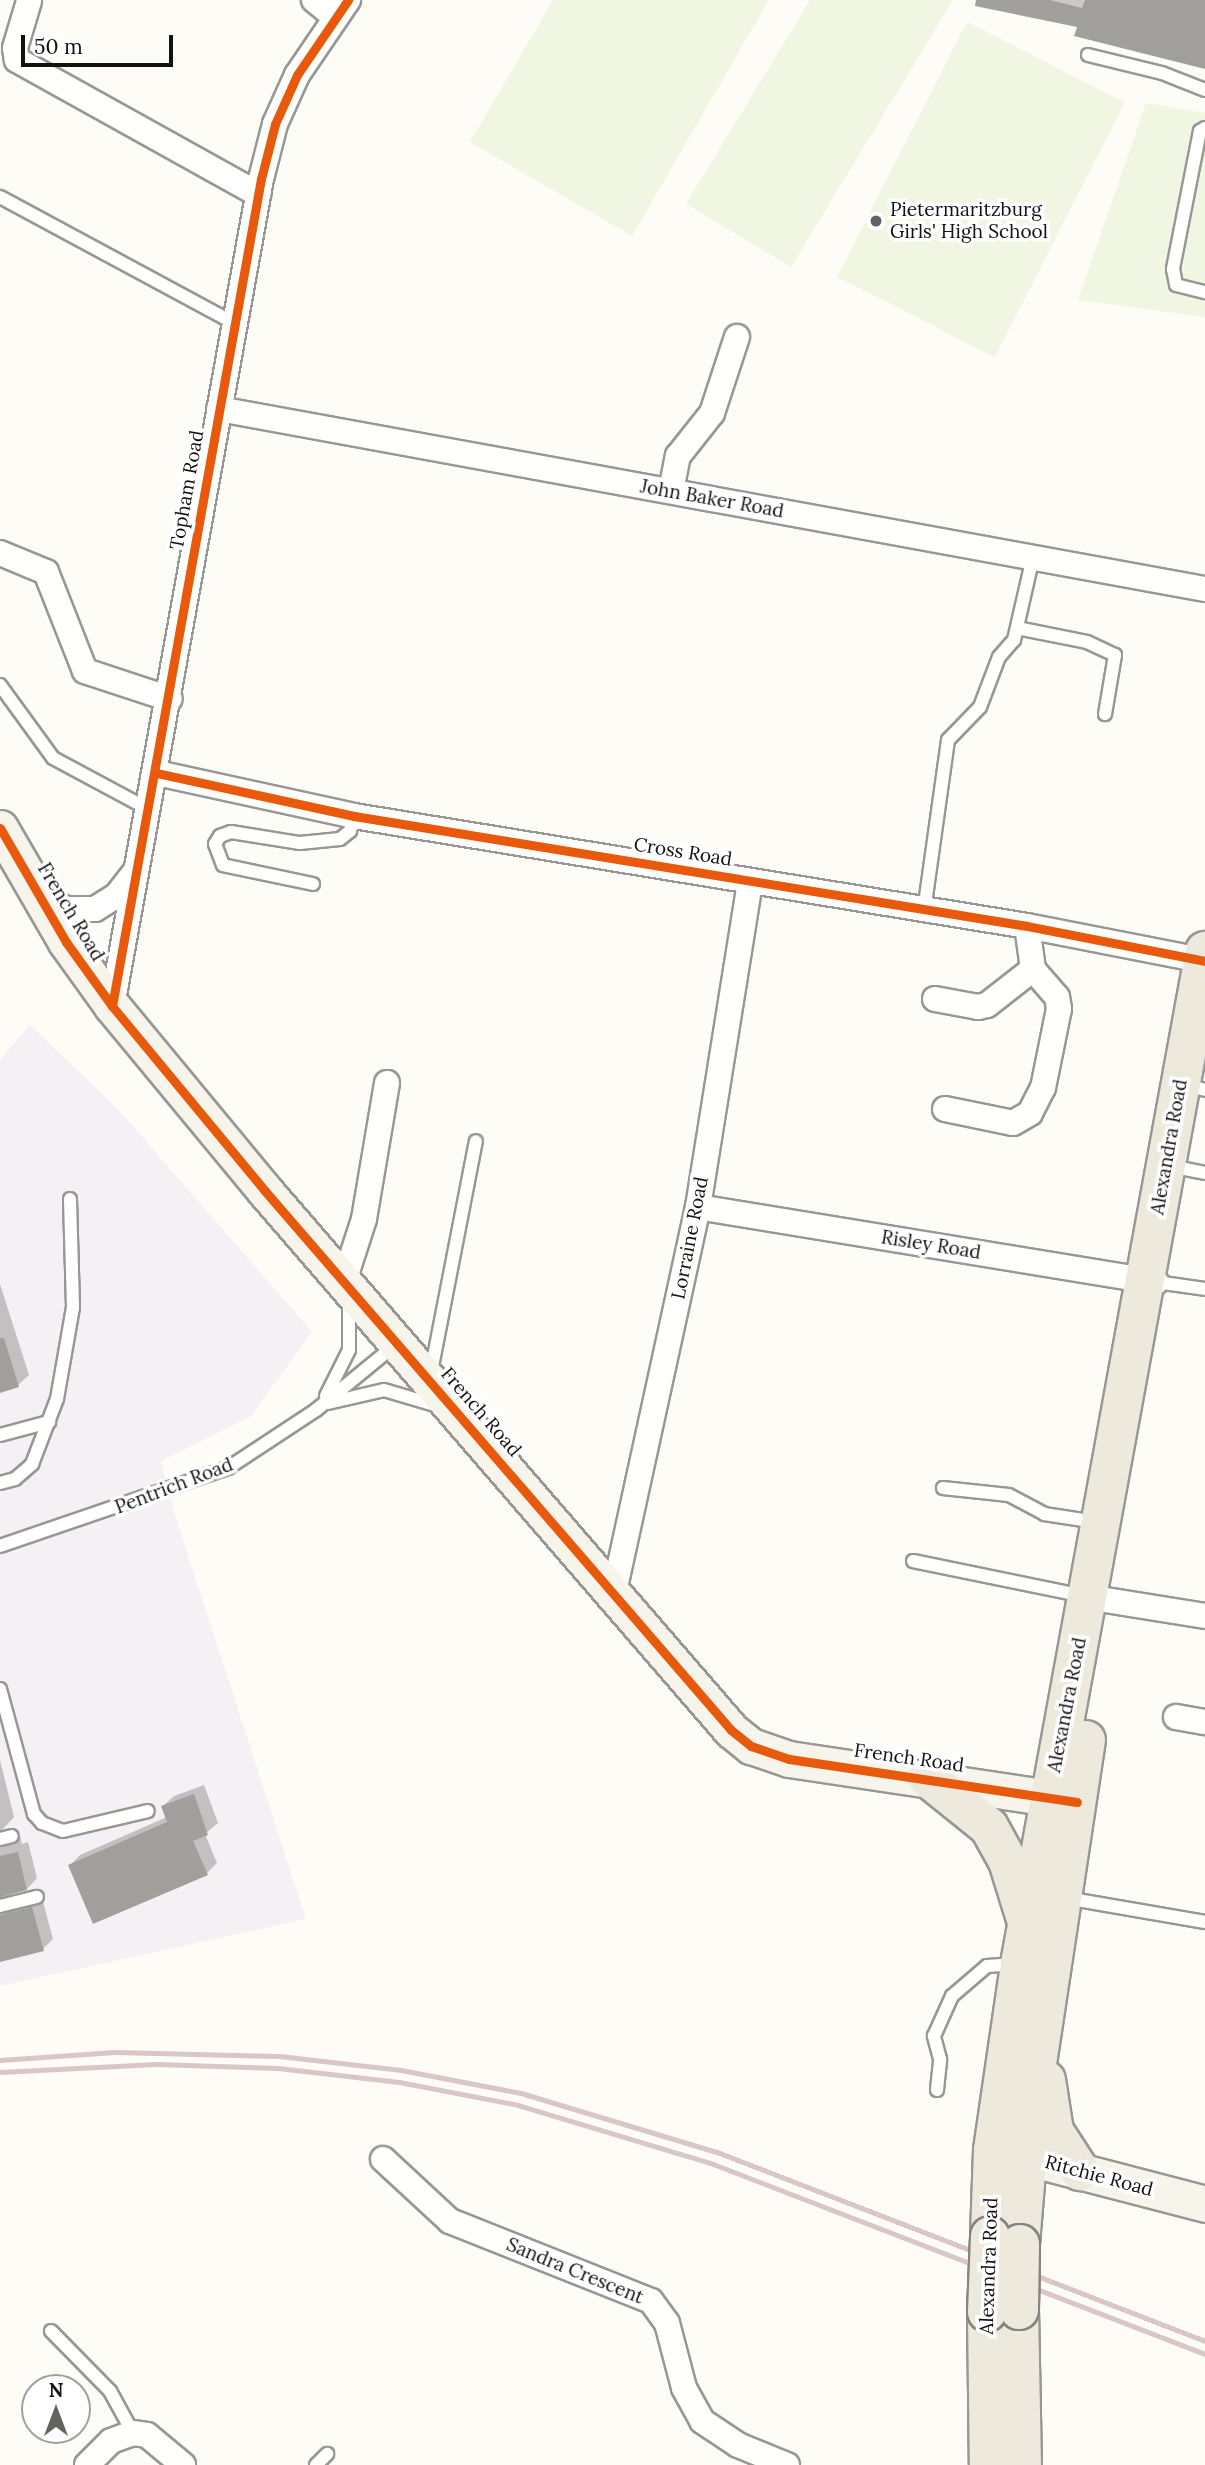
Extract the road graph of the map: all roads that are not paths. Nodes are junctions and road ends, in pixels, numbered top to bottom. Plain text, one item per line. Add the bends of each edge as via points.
1 (314, 0) edge
2 (29, 1) edge
3 (342, 9) edge
4 (1088, 55) dead end
5 (1205, 90) edge
6 (1205, 128) edge
7 (258, 194) junction
8 (0, 197) edge
9 (1205, 292) edge
10 (234, 323) junction
11 (737, 337) dead end
12 (219, 408) junction
13 (671, 491) junction
14 (0, 553) edge
15 (1033, 557) junction
16 (1205, 589) edge
17 (1017, 628) junction
18 (0, 685) edge
19 (170, 699) junction
20 (1105, 713) dead end
21 (157, 773) junction
22 (150, 810) junction
23 (354, 816) junction
24 (0, 828) edge
25 (138, 869) junction
26 (750, 881) junction
27 (313, 884) dead end
28 (38, 894) junction
29 (924, 912) junction
30 (1027, 926) junction
31 (1205, 958) edge
32 (1033, 969) junction
33 (935, 999) dead end
34 (112, 1006) junction
35 (1198, 1082) edge
36 (387, 1083) dead end
37 (945, 1109) dead end
38 (475, 1142) dead end
39 (1195, 1171) edge
40 (70, 1199) dead end
41 (698, 1207) junction
42 (344, 1281) junction
43 (1154, 1282) junction
44 (1205, 1289) edge
45 (397, 1343) junction
46 (429, 1380) junction
47 (320, 1407) junction
48 (464, 1418) junction
49 (49, 1422) junction
50 (0, 1435) edge
51 (0, 1483) edge
52 (943, 1489) dead end
53 (1100, 1522) junction
54 (0, 1546) edge
55 (913, 1561) dead end
56 (614, 1592) junction
57 (1098, 1598) junction
58 (1205, 1616) edge
59 (0, 1689) edge
60 (1176, 1717) dead end
61 (1205, 1722) edge
62 (928, 1778) junction
63 (1063, 1800) junction
64 (148, 1811) dead end
65 (37, 1897) dead end
66 (1062, 1898) junction
67 (0, 1906) edge
68 (1205, 1922) edge
69 (1027, 1924) junction
70 (1020, 1964) junction
71 (1038, 2055) junction
72 (937, 2090) dead end
73 (1009, 2153) junction
74 (383, 2159) dead end
75 (1080, 2171) junction
76 (1205, 2204) edge
77 (1003, 2311) junction
78 (51, 2331) dead end
79 (133, 2433) junction
80 (327, 2454) dead end
81 (87, 2465) edge
82 (183, 2465) edge
83 (316, 2465) edge
84 (787, 2465) edge
85 (989, 2465) edge
86 (1022, 2465) edge

1 - 3 street
2 - 7 street via 15,48 16,60
3 - 7 street, Topham Road via 297,75 275,124
4 - 5 lane via 1162,73
6 - 9 lane via 1200,131 1173,269 1176,285
7 - 10 street, Topham Road
8 - 10 lane
10 - 12 street, Topham Road
11 - 13 street via 712,413 678,456
12 - 13 street, John Baker Road
12 - 19 street, Topham Road
13 - 15 street, John Baker Road
14 - 19 street via 46,572 85,671
15 - 16 street, John Baker Road
15 - 17 lane
17 - 20 lane via 1087,642 1115,655
17 - 29 lane via 1014,640 999,657 980,708 948,740
18 - 22 lane via 54,758
19 - 21 street, Topham Road
21 - 22 street, Topham Road
21 - 23 street, Cross Road
22 - 25 street, Topham Road
23 - 26 street, Cross Road
23 - 27 lane via 351,831 340,839 300,843 231,832 215,844 223,865
24 - 28 street, French Road
25 - 28 street via 117,895 96,909 66,909
25 - 34 street, Topham Road
26 - 29 street, Cross Road
26 - 41 street, Lorraine Road
28 - 34 street, French Road
29 - 30 street, Cross Road
30 - 31 street, Cross Road
30 - 32 street
31 - 35 main road, Alexandra Road
32 - 33 street via 987,1005
32 - 37 street via 1057,997 1059,1009 1043,1088 1030,1113 1003,1124
34 - 42 street, French Road
35 - 39 main road, Alexandra Road
35 - 43 main road, Alexandra Road
36 - 42 street via 364,1219
38 - 46 lane
39 - 43 main road, Alexandra Road
40 - 49 lane via 73,1307
41 - 43 street, Risley Road
41 - 56 street, Lorraine Road
42 - 45 street, French Road
42 - 47 lane via 351,1309 349,1350 344,1368
43 - 44 lane
43 - 53 main road, Alexandra Road
43 - 57 main road, Alexandra Road
45 - 46 street, French Road
45 - 47 lane, Pentrich Road
46 - 48 street, French Road
47 - 48 lane via 393,1391
47 - 54 lane, Pentrich Road via 228,1468
48 - 56 street, French Road
49 - 50 lane
49 - 51 lane via 32,1464 15,1479
52 - 53 lane via 1009,1495 1044,1514
53 - 57 main road, Alexandra Road
55 - 57 lane
56 - 62 street, French Road via 731,1730 751,1746 789,1759
57 - 58 street
57 - 63 main road, Alexandra Road
59 - 64 lane via 34,1814 42,1823 63,1831
60 - 61 street
62 - 63 street, French Road
62 - 69 main road via 989,1827 1008,1861
63 - 66 main road, Alexandra Road
63 - 69 main road, Alexandra Road
65 - 67 lane
66 - 68 lane
66 - 71 main road, Alexandra Road
69 - 70 main road, Alexandra Road
70 - 72 lane via 987,1966 952,1996 934,2036 940,2059
70 - 73 main road, Alexandra Road
71 - 73 main road, Alexandra Road
71 - 75 main road via 1054,2131
73 - 75 street, Ritchie Road
73 - 77 main road, Alexandra Road, bridge
74 - 84 street, Sandra Crescent via 450,2221 651,2301 667,2323 684,2388 702,2421 738,2445
75 - 76 street, Ritchie Road
77 - 85 main road, Alexandra Road
77 - 86 main road, Alexandra Road
78 - 79 lane via 110,2391
79 - 81 street via 111,2441
79 - 82 street via 147,2435
80 - 83 lane

